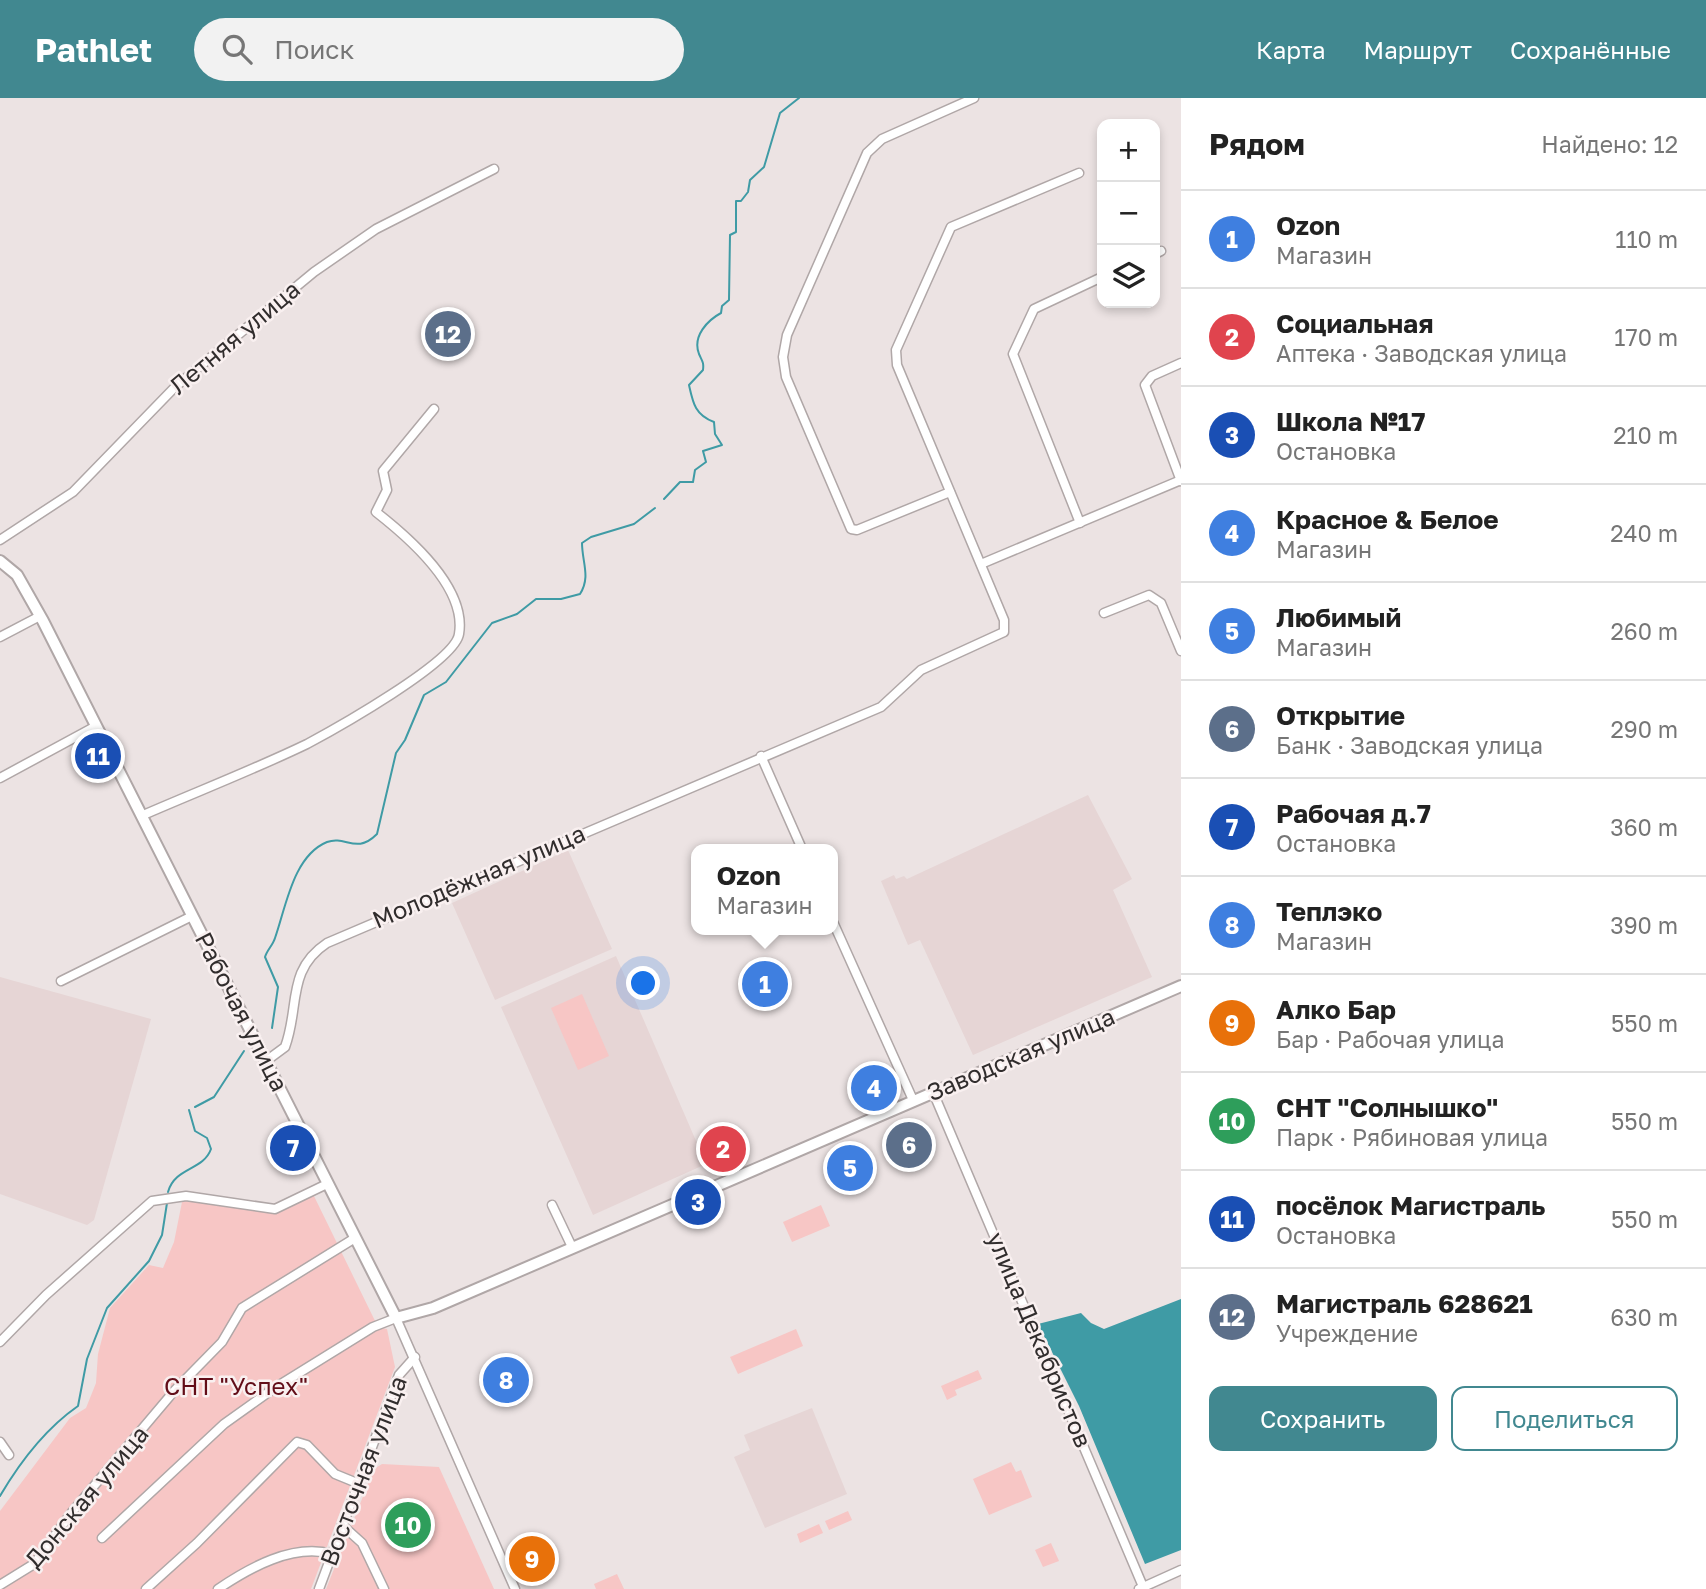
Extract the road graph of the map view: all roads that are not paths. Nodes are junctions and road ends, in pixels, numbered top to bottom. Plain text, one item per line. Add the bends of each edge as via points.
1 (974, 98) edge
2 (494, 169) dead end
3 (1079, 173) dead end
4 (1097, 279) edge
5 (1181, 363) edge
6 (434, 410) dead end
7 (1181, 480) edge
8 (950, 492) junction
9 (1080, 523) junction
10 (0, 541) edge
11 (0, 561) edge
12 (981, 564) junction
13 (1104, 613) dead end
14 (40, 615) junction
15 (0, 637) edge
16 (1181, 651) edge
17 (96, 726) junction
18 (761, 756) junction
19 (0, 778) edge
20 (141, 816) junction
21 (800, 844) edge
22 (192, 916) junction
23 (838, 933) edge
24 (61, 981) dead end
25 (1181, 986) edge
26 (266, 1061) junction
27 (933, 1092) junction
28 (914, 1100) junction
29 (327, 1184) junction
30 (552, 1205) dead end
31 (355, 1238) junction
32 (572, 1247) junction
33 (396, 1318) junction
34 (0, 1342) edge
35 (415, 1357) junction
36 (0, 1442) edge
37 (9, 1455) dead end
38 (357, 1483) junction
39 (342, 1525) junction
40 (102, 1538) dead end
41 (332, 1554) junction
42 (1181, 1570) edge
43 (0, 1585) edge
44 (1142, 1588) edge
45 (146, 1589) edge
46 (218, 1589) edge
47 (319, 1589) edge
48 (384, 1589) edge
49 (515, 1589) edge

1 - 8 street via 882,139 867,153 788,335 783,357 786,377 851,529
2 - 10 street, Летняя улица via 400,216 314,272 174,387 73,492
3 - 8 street via 951,227 898,342 897,365
4 - 9 street via 1034,309 1013,354
5 - 7 street via 1152,376 1145,385
6 - 20 street via 383,471 387,490 376,512 429,559 449,590 459,620 453,649 428,670 310,742
7 - 9 street
8 - 12 street
9 - 12 street
11 - 14 street, Рабочая улица via 18,575
12 - 18 street, Молодёжная улица via 1004,620 1000,636 921,670 881,707
13 - 16 street via 1156,597
14 - 15 street
14 - 17 street, Рабочая улица
17 - 19 street
17 - 20 street, Рабочая улица
18 - 21 street
18 - 26 street, Молодёжная улица via 327,943 302,967 285,1047
20 - 22 street, Рабочая улица
22 - 24 street
22 - 26 street, Рабочая улица
23 - 28 street
25 - 27 street, Заводская улица
26 - 29 street, Рабочая улица
27 - 28 street, Заводская улица
27 - 44 street, улица Декабристов
28 - 32 street, Заводская улица
29 - 31 street, Рабочая улица
29 - 34 street via 275,1209 177,1196 159,1198 145,1205
30 - 32 street
31 - 33 street, Рабочая улица
31 - 43 street, Донская улица via 242,1308 222,1342 175,1390 34,1564
32 - 33 street, Заводская улица via 433,1308
33 - 35 street, Рабочая улица
33 - 40 street via 373,1327 224,1424
35 - 38 street, Восточная улица via 399,1375
35 - 49 street, Рабочая улица
36 - 37 street
38 - 39 street, Восточная улица
38 - 45 street via 335,1474 297,1442
39 - 41 street, Восточная улица
39 - 48 street via 362,1543
41 - 46 street via 279,1557
41 - 47 street, Восточная улица
42 - 44 street

